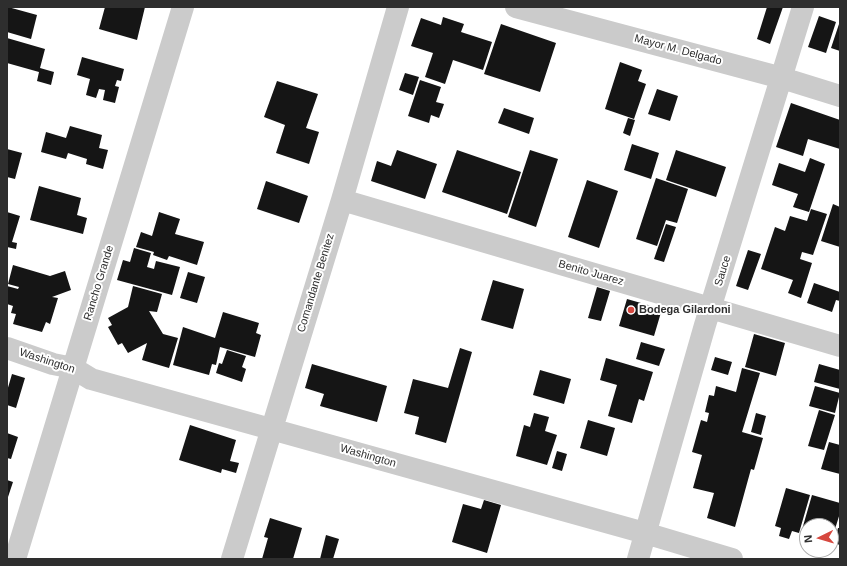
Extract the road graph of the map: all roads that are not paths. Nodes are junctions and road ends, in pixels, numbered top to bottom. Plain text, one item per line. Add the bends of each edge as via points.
1 (184, 7) edge
2 (398, 7) edge
3 (516, 7) edge
4 (803, 7) edge
5 (782, 78) junction
6 (840, 96) edge
7 (342, 200) junction
8 (711, 308) junction
9 (840, 346) edge
10 (7, 348) edge
11 (73, 368) junction
12 (271, 428) junction
13 (645, 533) junction
14 (15, 559) edge
15 (232, 559) edge
16 (638, 559) edge
17 (732, 559) edge

1 - 11 street, Rancho Grande
2 - 7 street, Comandante Benitez
3 - 5 street, Mayor M. Delgado
4 - 5 street, Sauce
5 - 6 street, Mayor M. Delgado
5 - 8 street, Sauce
7 - 8 street, Benito Juarez
7 - 12 street, Comandante Benitez
8 - 9 street, Benito Juarez
8 - 13 street, Sauce
10 - 11 street, Washington
11 - 12 street, Washington via 91,379
11 - 14 street, Rancho Grande
12 - 13 street, Washington
12 - 15 street, Comandante Benitez
13 - 16 street, Sauce
13 - 17 street, Washington

